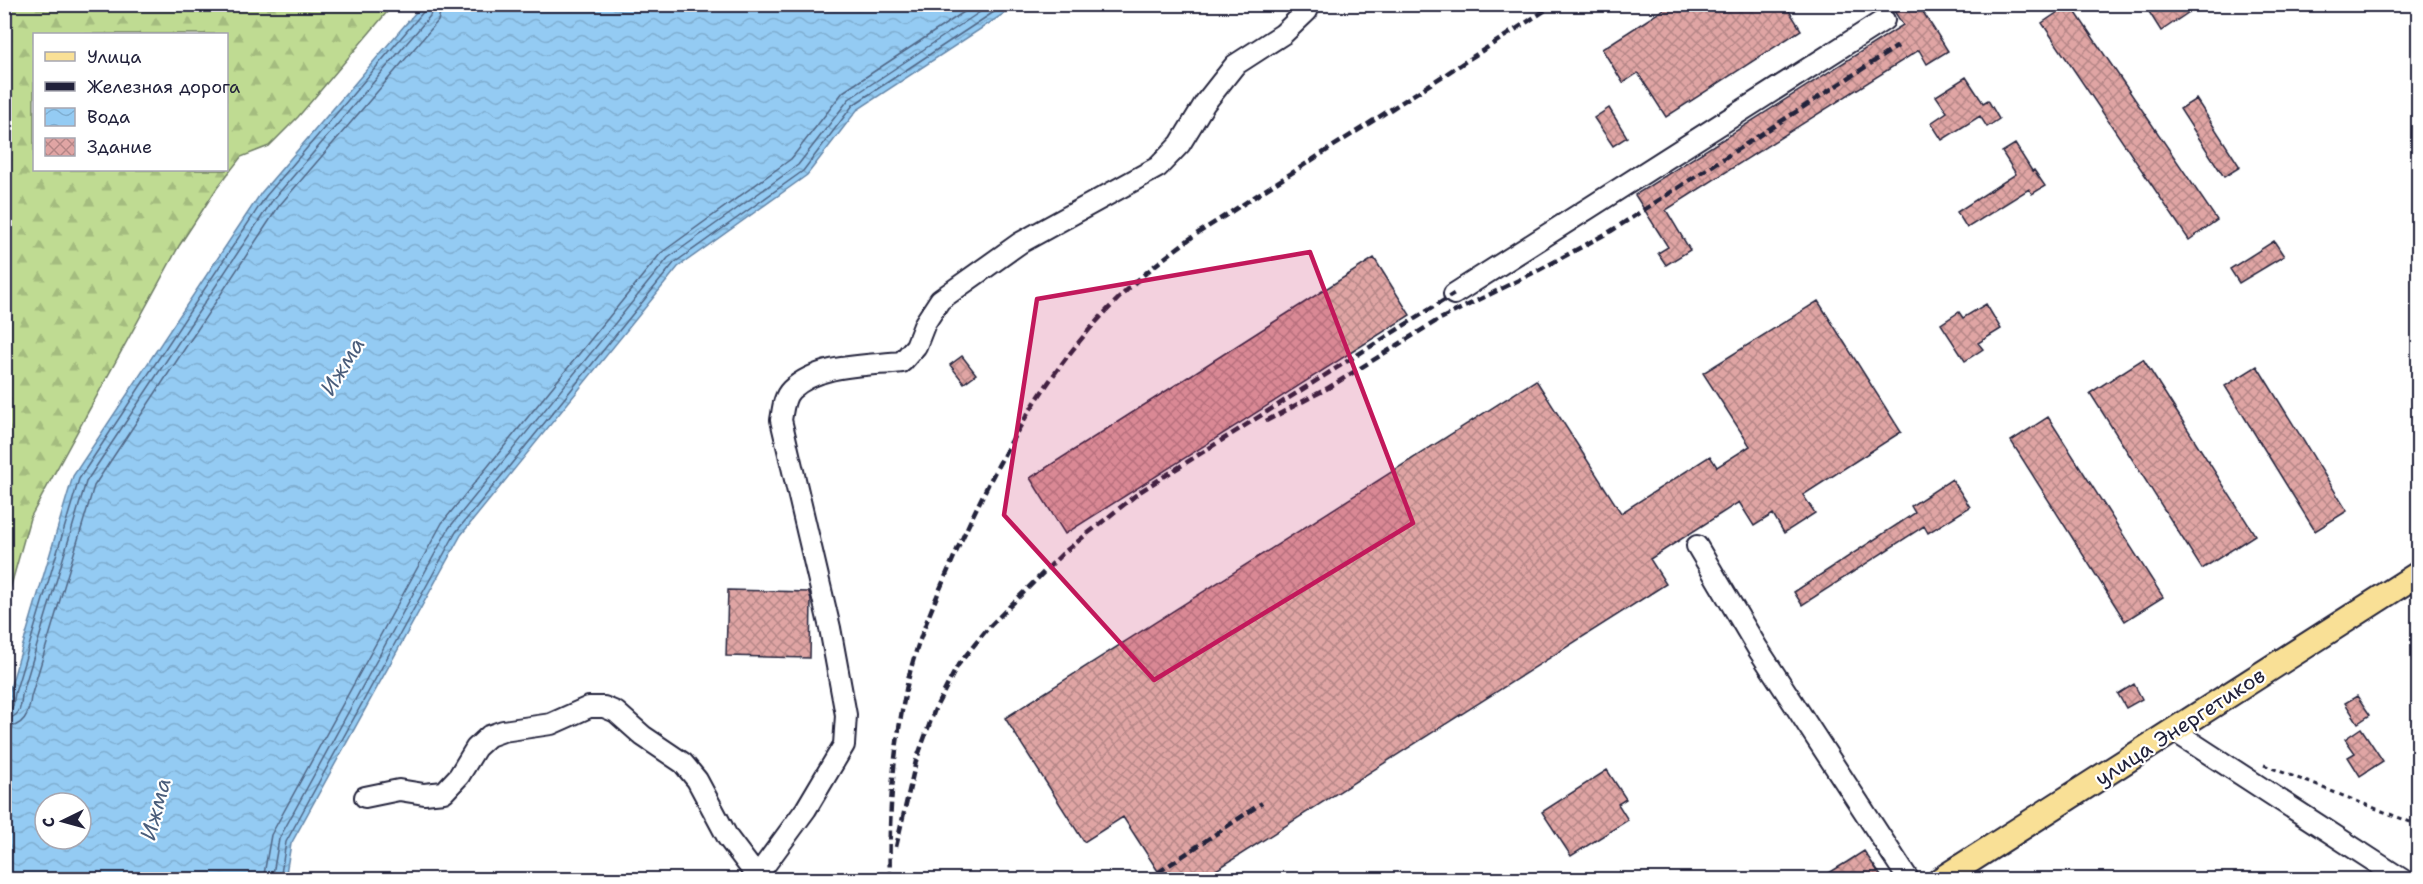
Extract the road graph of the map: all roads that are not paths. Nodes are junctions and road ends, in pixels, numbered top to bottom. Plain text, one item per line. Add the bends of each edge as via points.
1 (1310, 4) edge
2 (1884, 20) dead end
3 (1454, 294) dead end
4 (1697, 546) dead end
5 (2418, 574) edge
6 (2174, 731) junction
7 (366, 797) dead end
8 (755, 877) edge
9 (1909, 879) edge
10 (1940, 879) edge
11 (2403, 879) edge

1 - 8 street via 1283,34 1235,65 1180,144 1158,167 1020,243 940,300 916,346 902,362 817,373 791,390 781,420 830,628 846,715 844,745 806,809
2 - 3 street
4 - 9 street via 1758,648
5 - 6 main road, улица Энергетиков
6 - 10 main road, улица Энергетиков
6 - 11 street
7 - 8 street via 399,790 444,792 489,736 551,724 589,707 604,707 682,763 697,780 728,838

